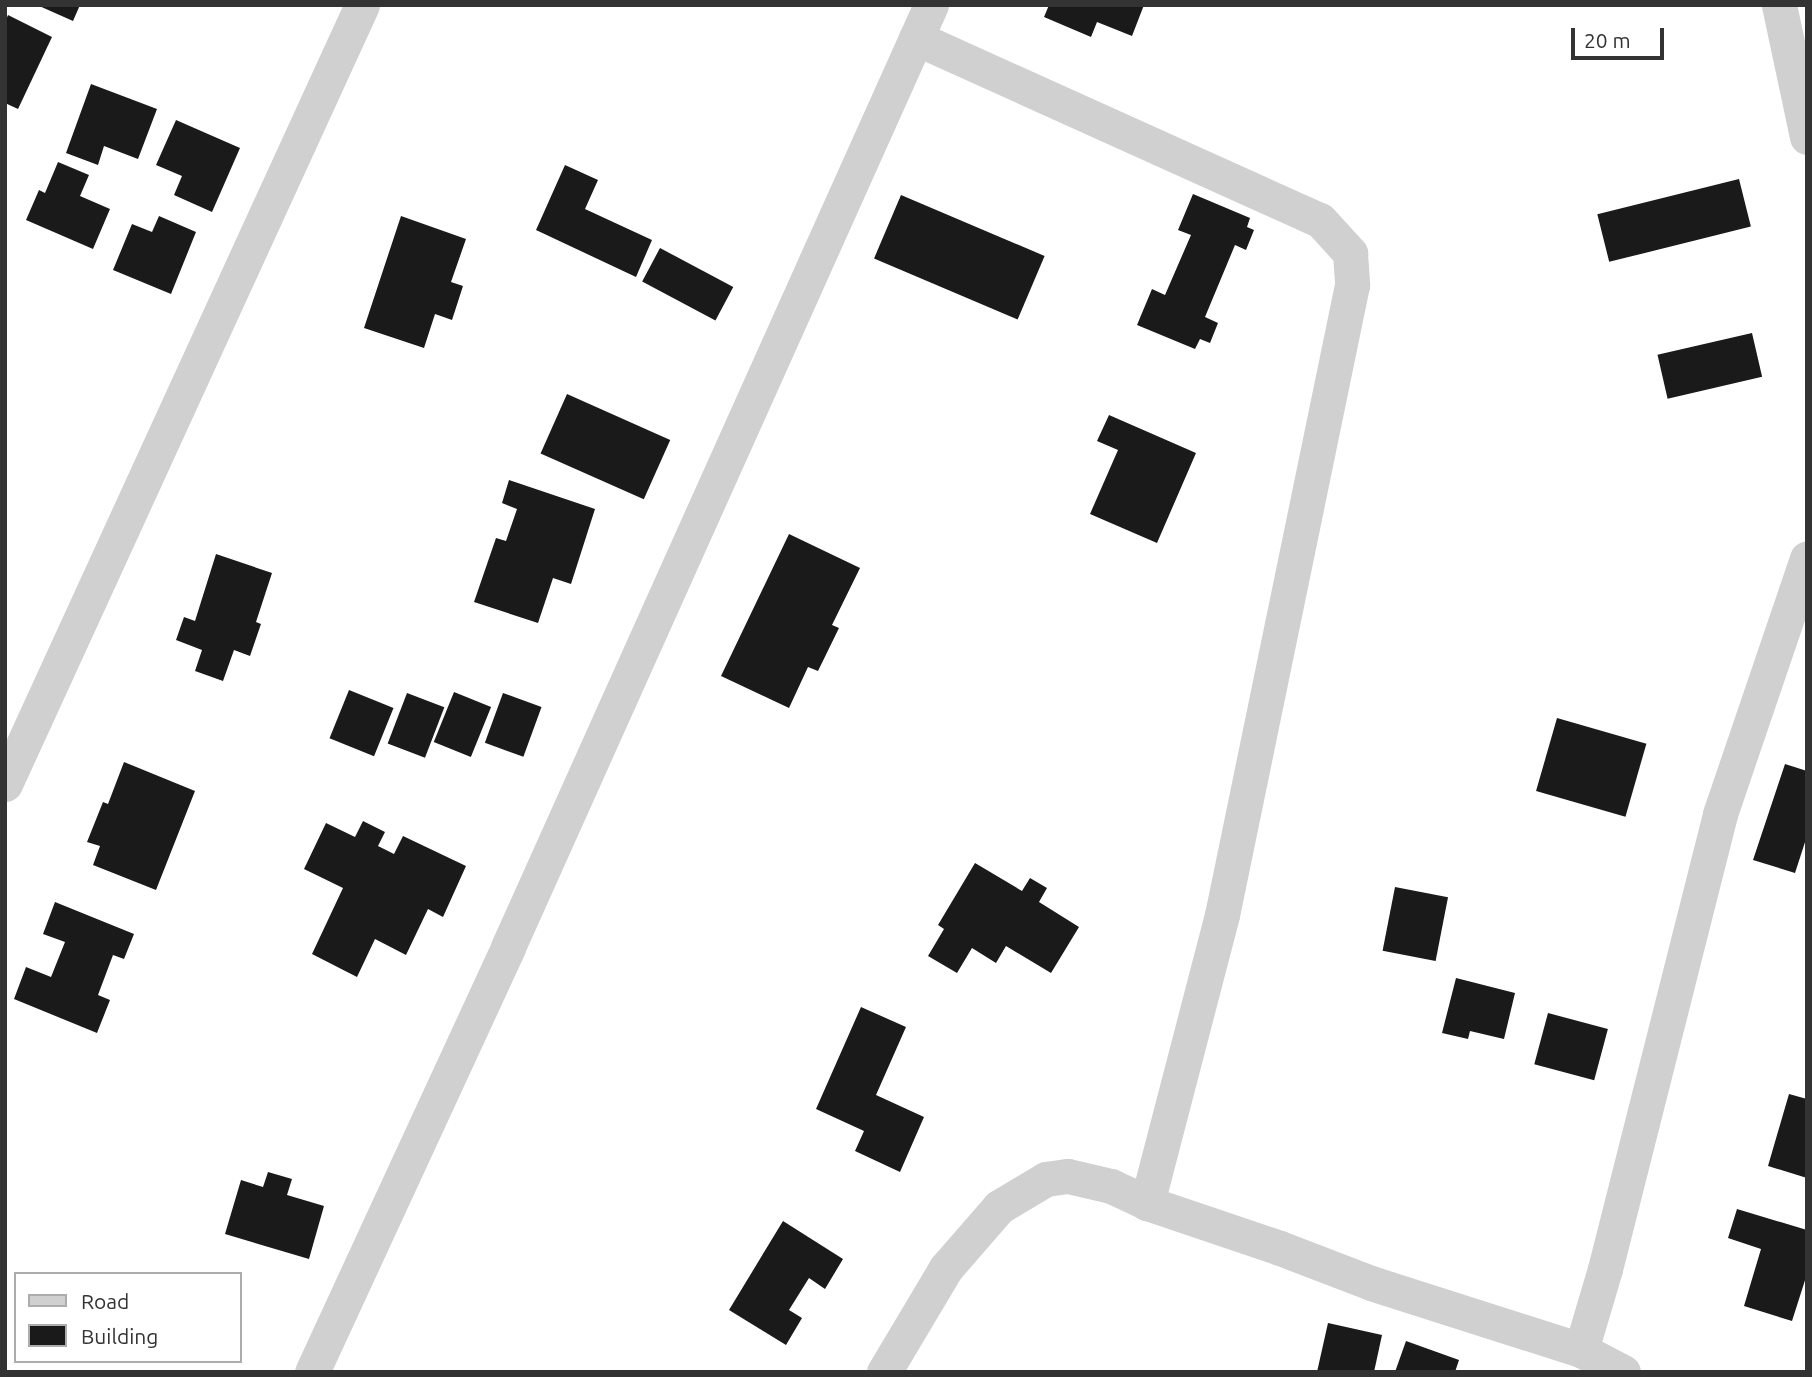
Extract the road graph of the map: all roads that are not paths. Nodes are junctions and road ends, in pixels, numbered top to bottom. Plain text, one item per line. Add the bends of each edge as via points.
1 (362, 5) edge
2 (931, 5) edge
3 (1779, 5) edge
4 (915, 38) junction
5 (1807, 137) edge
6 (1807, 558) edge
7 (5, 784) edge
8 (1147, 1203) junction
9 (1581, 1350) junction
10 (312, 1372) edge
11 (884, 1372) edge
12 (1623, 1372) edge

1 - 7 street
2 - 4 street
3 - 5 street
4 - 8 street via 1320,220 1350,253 1352,285 1222,915
4 - 10 street via 508,947
6 - 9 street via 1720,814
8 - 9 street via 1371,1283
8 - 11 street via 1111,1186 1068,1176 1046,1179 999,1207 946,1268
9 - 12 street

